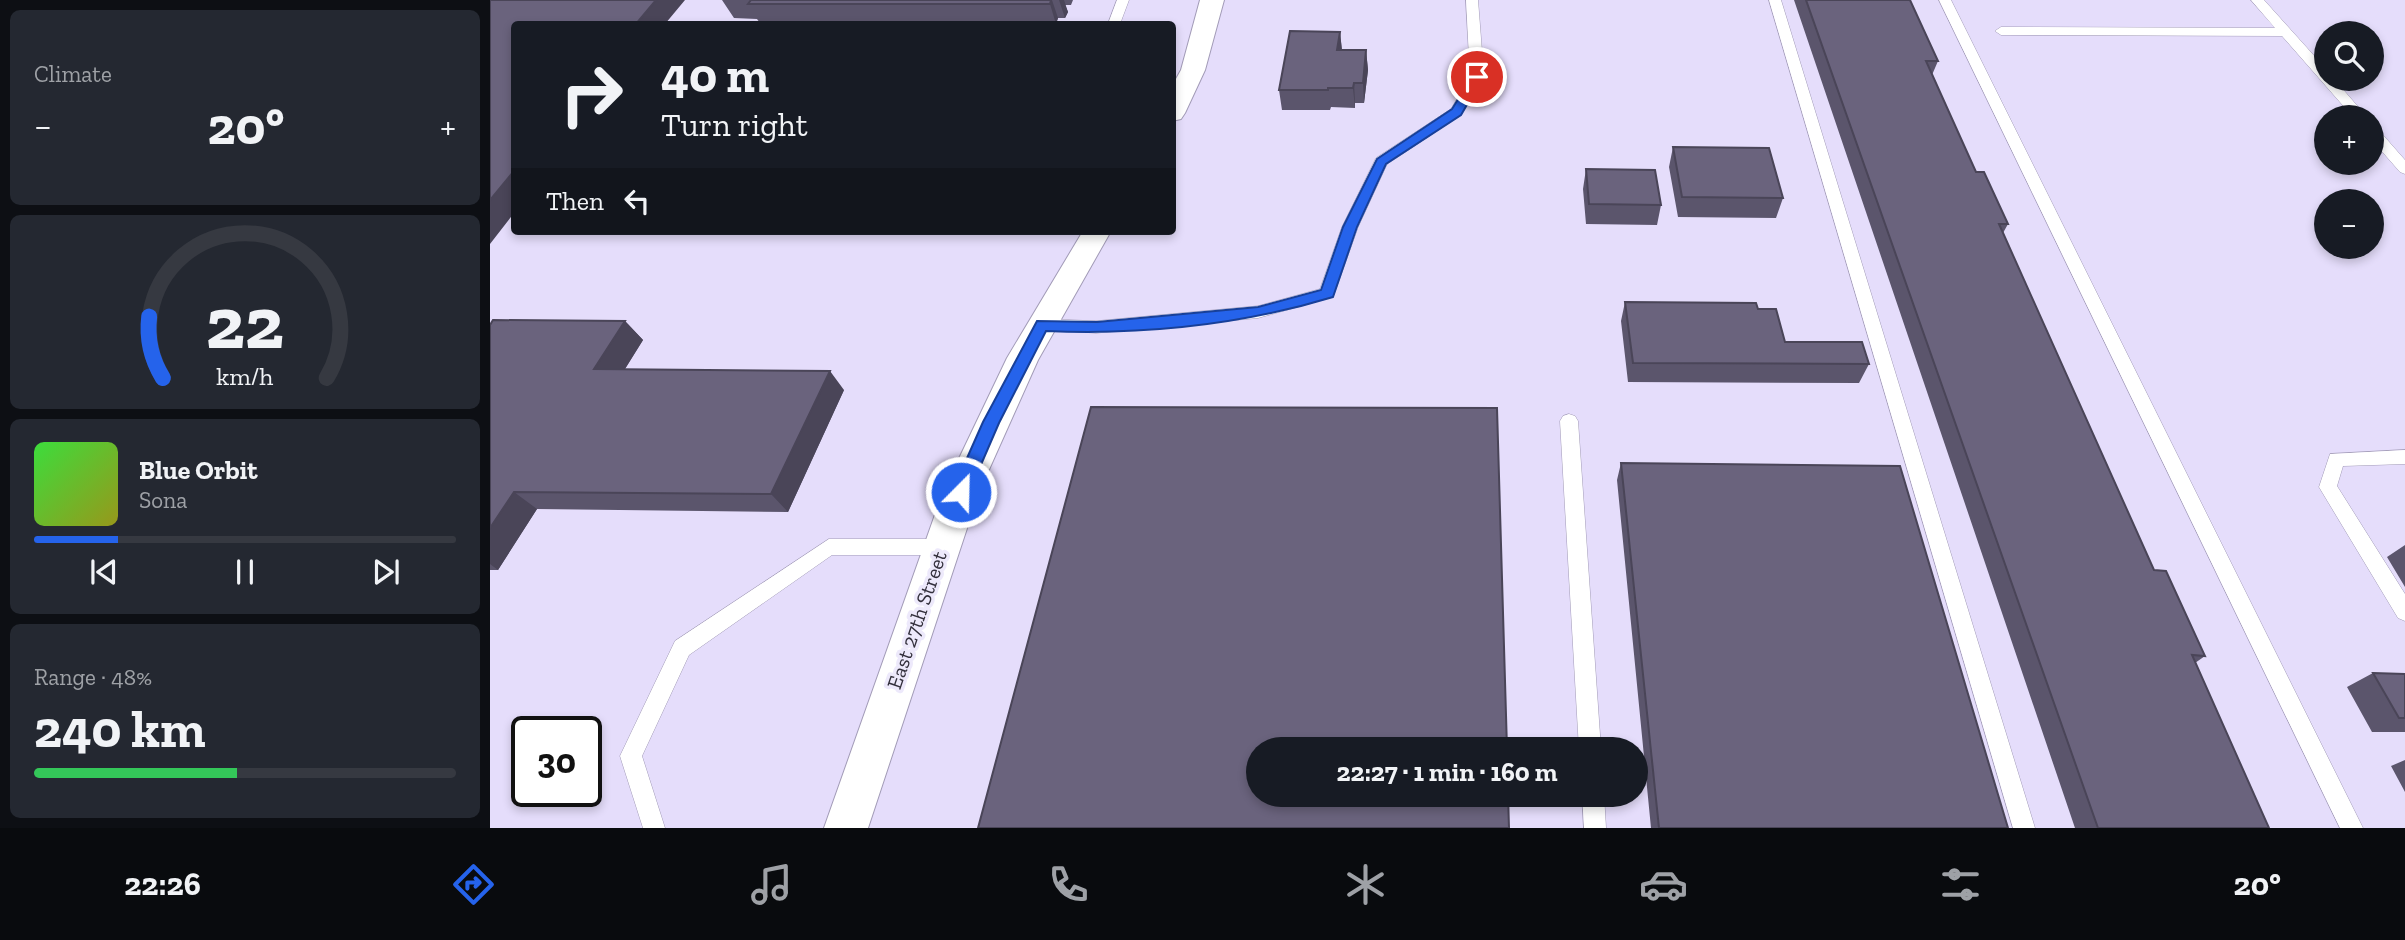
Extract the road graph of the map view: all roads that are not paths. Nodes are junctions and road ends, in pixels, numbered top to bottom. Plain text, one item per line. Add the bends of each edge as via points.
1 (1123, 0) edge
2 (1212, 0) edge
3 (1472, 0) edge
4 (1774, 0) edge
5 (1945, 0) edge
6 (2257, 0) edge
7 (1115, 21) edge
8 (2001, 31) dead end
9 (2286, 32) junction
10 (2314, 64) edge
11 (1181, 80) edge
12 (2337, 91) edge
13 (1176, 98) edge
14 (2350, 105) edge
15 (2384, 145) edge
16 (2405, 169) edge
17 (1095, 235) edge
18 (1042, 325) junction
19 (1569, 421) dead end
20 (2405, 457) edge
21 (941, 547) junction
22 (2405, 612) edge
23 (1589, 737) edge
24 (1594, 807) edge
25 (654, 828) edge
26 (846, 828) edge
27 (1595, 828) edge
28 (2024, 828) edge
29 (2352, 828) edge

1 - 7 lane
2 - 11 street
3 - 18 lane via 1477,77 1456,112 1381,162 1350,227 1327,293 1258,312 1097,327
4 - 28 lane
5 - 29 lane
6 - 9 lane
8 - 9 lane
9 - 10 lane
11 - 13 street
12 - 14 lane
15 - 16 lane
17 - 18 street, East 27th Street
18 - 21 street, East 27th Street via 991,422
19 - 23 lane
20 - 22 lane via 2336,459 2328,487
21 - 25 lane via 829,547 682,648 631,756
21 - 26 street, East 27th Street
24 - 27 lane

